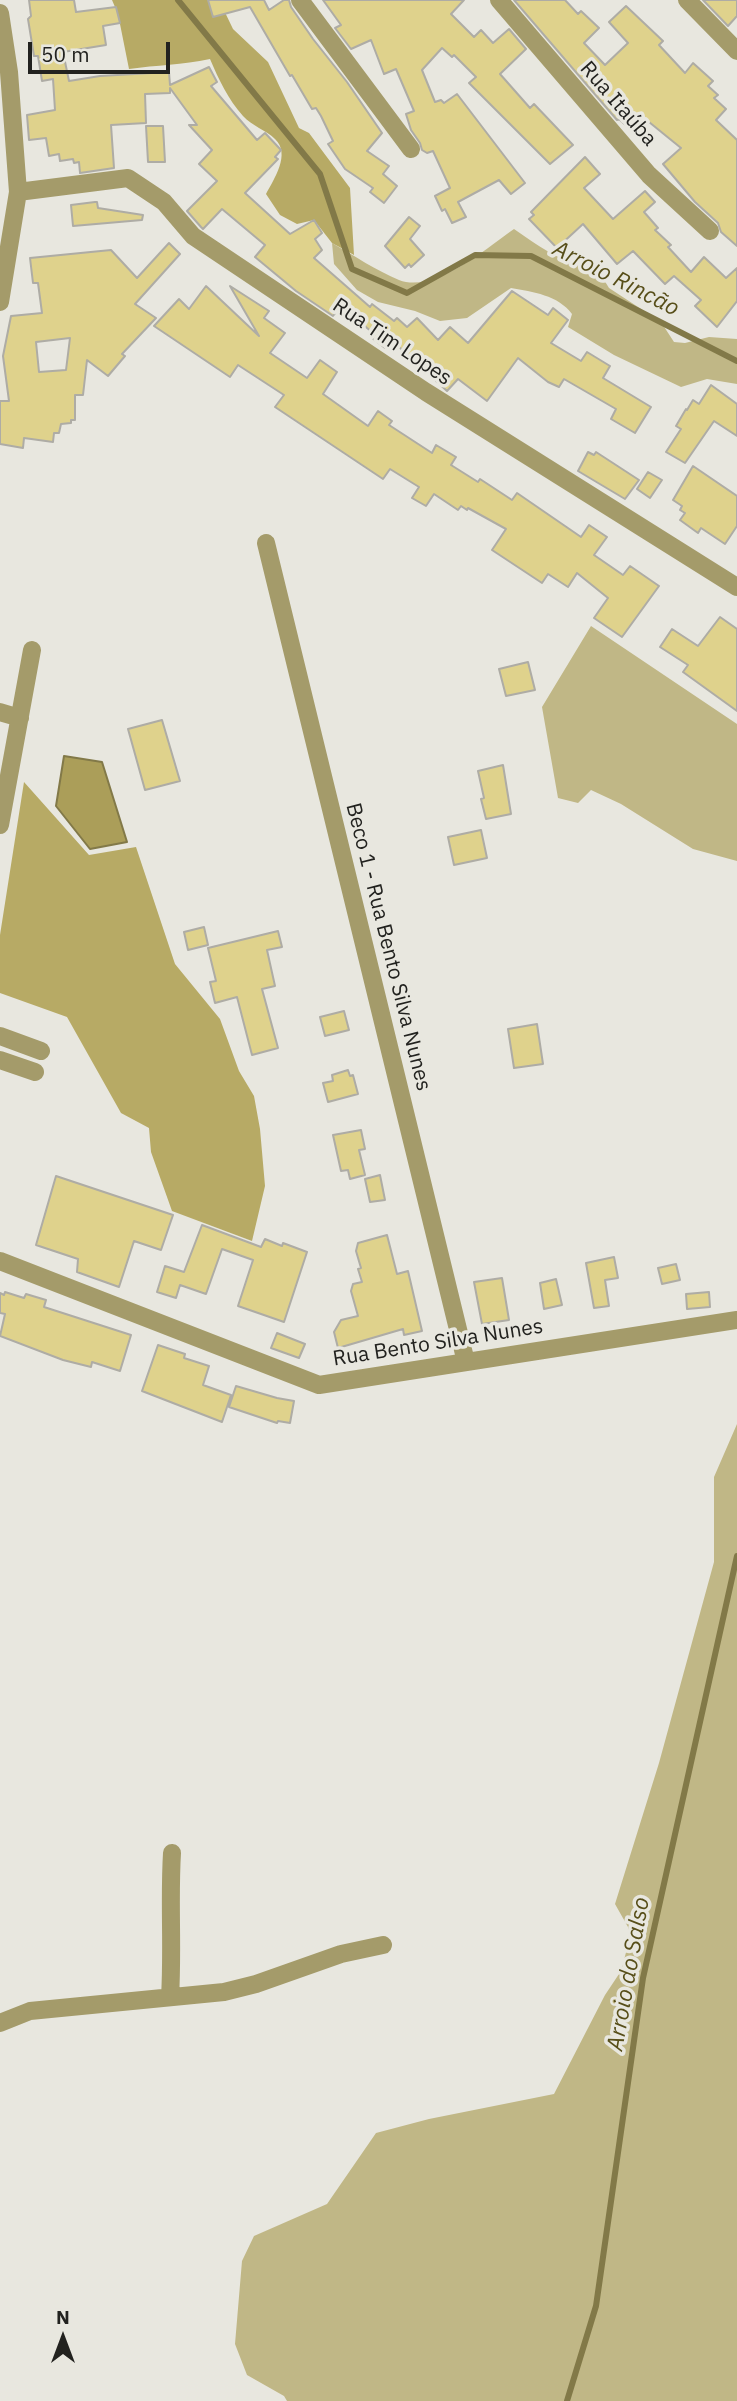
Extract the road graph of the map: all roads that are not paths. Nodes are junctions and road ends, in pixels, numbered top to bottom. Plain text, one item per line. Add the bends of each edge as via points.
1 (300, 0) edge
2 (499, 0) edge
3 (687, 0) edge
4 (0, 13) edge
5 (737, 51) edge
6 (411, 149) dead end
7 (18, 192) junction
8 (710, 232) dead end
9 (0, 302) edge
10 (266, 543) dead end
11 (737, 587) edge
12 (32, 650) dead end
13 (0, 712) edge
14 (20, 718) junction
15 (0, 825) edge
16 (0, 1036) edge
17 (41, 1051) dead end
18 (0, 1060) edge
19 (35, 1072) dead end
20 (0, 1261) edge
21 (737, 1320) edge
22 (466, 1362) junction
23 (172, 1853) dead end
24 (383, 1945) dead end
25 (170, 1997) junction
26 (0, 2023) edge

1 - 6 street
2 - 8 street, Rua Itaúba via 649,174
3 - 5 street
4 - 7 street
7 - 9 street
7 - 11 street, Rua Tim Lopes via 128,178 164,202 193,236 248,273 426,392
10 - 22 street, Beco 1 - Rua Bento Silva Nunes
12 - 14 street
13 - 14 street
14 - 15 street
16 - 17 street
18 - 19 street
20 - 22 street, Rua Bento Silva Nunes via 319,1385
21 - 22 street, Rua Bento Silva Nunes
23 - 25 street
24 - 25 street via 224,1992
25 - 26 street via 30,2011

